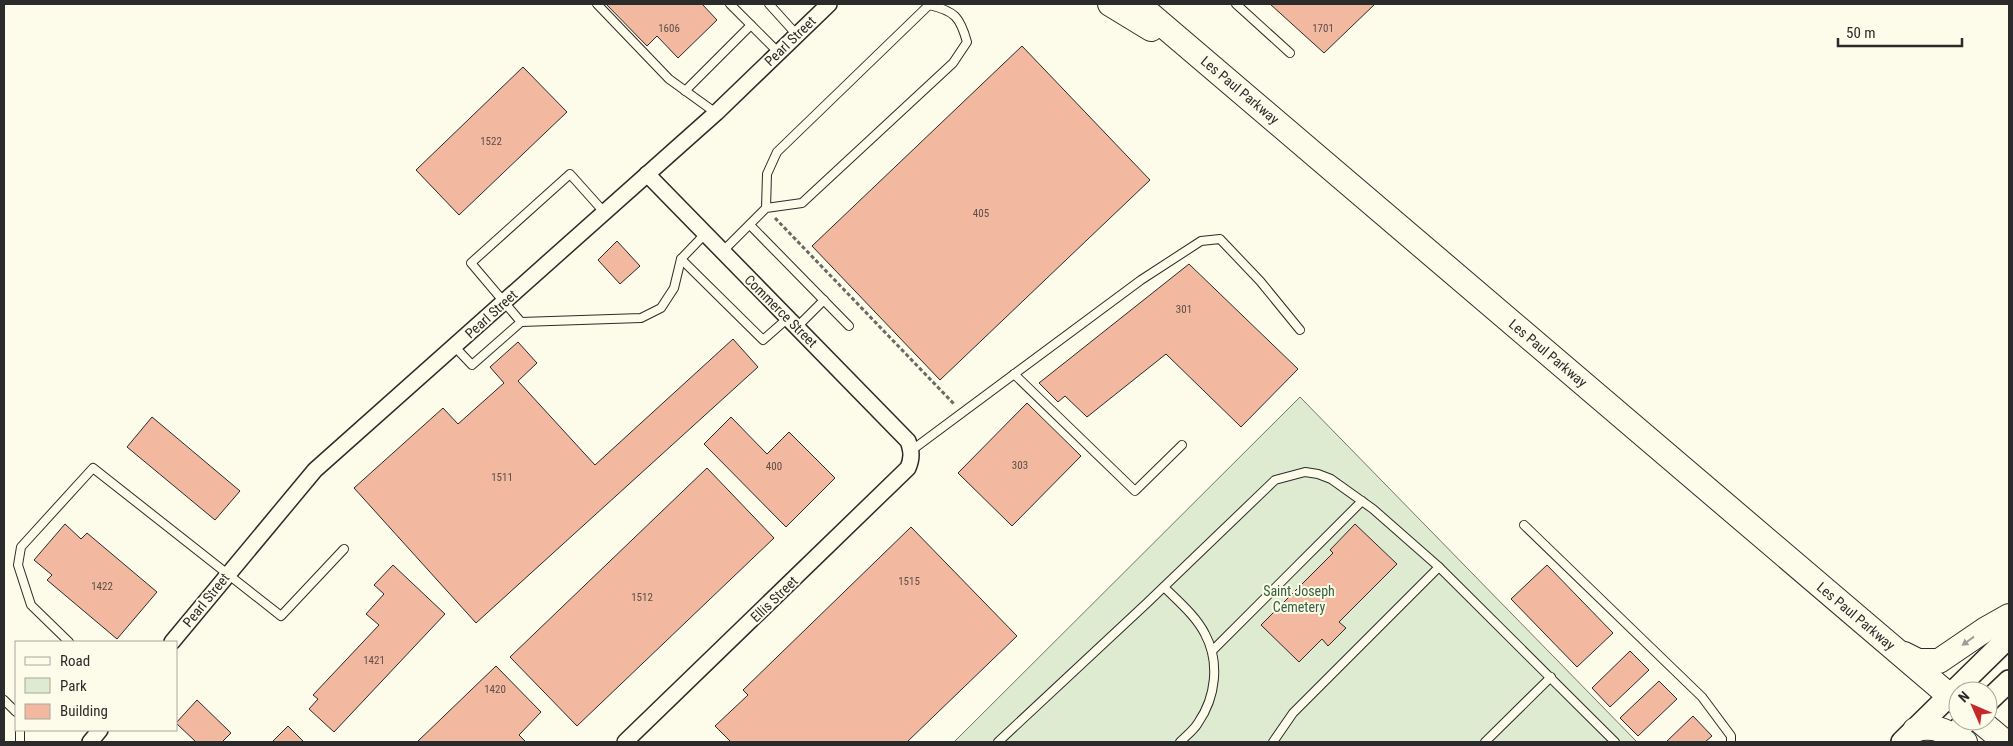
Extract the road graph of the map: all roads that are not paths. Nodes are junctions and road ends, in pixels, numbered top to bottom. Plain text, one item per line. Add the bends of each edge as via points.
1 (597, 4) edge
2 (730, 4) edge
3 (769, 4) edge
4 (829, 4) edge
5 (1110, 4) edge
6 (1138, 4) edge
7 (1236, 4) edge
8 (752, 25) junction
9 (797, 35) junction
10 (779, 53) junction
11 (1290, 53) dead end
12 (1204, 60) junction
13 (686, 91) junction
14 (716, 113) junction
15 (647, 174) junction
16 (766, 208) junction
17 (604, 212) junction
18 (750, 224) junction
19 (705, 234) junction
20 (722, 252) junction
21 (681, 259) junction
22 (824, 300) junction
23 (504, 302) junction
24 (521, 322) junction
25 (793, 323) junction
26 (849, 326) dead end
27 (1300, 330) dead end
28 (454, 346) junction
29 (1014, 374) junction
30 (1182, 445) dead end
31 (912, 450) junction
32 (1362, 501) junction
33 (1524, 525) dead end
34 (344, 549) dead end
35 (1439, 567) junction
36 (229, 573) junction
37 (1164, 587) junction
38 (2009, 616) edge
39 (2009, 637) edge
40 (68, 641) edge
41 (173, 641) edge
42 (1212, 651) junction
43 (1898, 652) junction
44 (1551, 677) junction
45 (2009, 680) edge
46 (1970, 681) edge
47 (1998, 691) edge
48 (1948, 694) edge
49 (4, 700) edge
50 (1948, 704) edge
51 (15, 711) edge
52 (99, 731) edge
53 (1992, 731) edge
54 (1957, 735) edge
55 (1908, 736) edge
56 (90, 742) edge
57 (625, 742) edge
58 (998, 742) edge
59 (1180, 742) edge
60 (1273, 742) edge
61 (1484, 742) edge
62 (1615, 742) edge
63 (1731, 742) edge
64 (2005, 742) edge

1 - 13 lane via 670,79
2 - 8 lane
3 - 9 lane
4 - 9 street, Pearl Street
5 - 12 main road
6 - 12 main road, Les Paul Parkway
7 - 11 lane
8 - 10 lane
8 - 13 lane
9 - 10 street, Pearl Street
10 - 14 street, Pearl Street
12 - 43 main road, Les Paul Parkway
13 - 14 lane
14 - 15 street, Pearl Street
15 - 17 street, Pearl Street
15 - 19 street, Commerce Street
16 - 16 lane via 767,174 777,152 930,5 946,9 962,23 967,42 953,63 802,203
16 - 18 lane
17 - 23 street, Pearl Street
17 - 23 lane via 570,174 471,263
18 - 20 lane
18 - 22 lane
19 - 20 street, Commerce Street
19 - 21 lane
20 - 25 street, Commerce Street
21 - 24 lane via 674,288 661,308 641,318
21 - 25 lane via 763,340
22 - 25 lane
22 - 26 lane
23 - 24 lane
23 - 28 street, Pearl Street
24 - 28 lane via 472,365
25 - 31 street, Commerce Street via 908,441
27 - 29 lane via 1220,239 1201,241 1140,280
28 - 36 street, Pearl Street via 315,470
29 - 30 lane via 1135,491
29 - 31 lane
31 - 57 street, Ellis Street via 908,468
32 - 35 lane
32 - 37 lane via 1318,474 1305,472 1274,480
32 - 42 lane
33 - 63 lane via 1702,696 1731,736
34 - 36 lane via 281,616
35 - 44 lane
35 - 60 lane via 1293,713
36 - 40 lane via 93,468 21,548 18,565 31,605
36 - 41 street, Pearl Street
37 - 42 lane via 1197,621
37 - 58 lane
38 -> 43 main road via 1939,661 1918,661
39 - 46 main road
42 - 59 lane via 1215,670 1208,707
43 - 48 main road, Les Paul Parkway
44 - 61 lane
44 - 62 lane
45 - 47 main road
49 - 51 lane
50 - 55 main road
52 - 56 street
53 - 64 main road
54 - 55 main road via 1930,727

